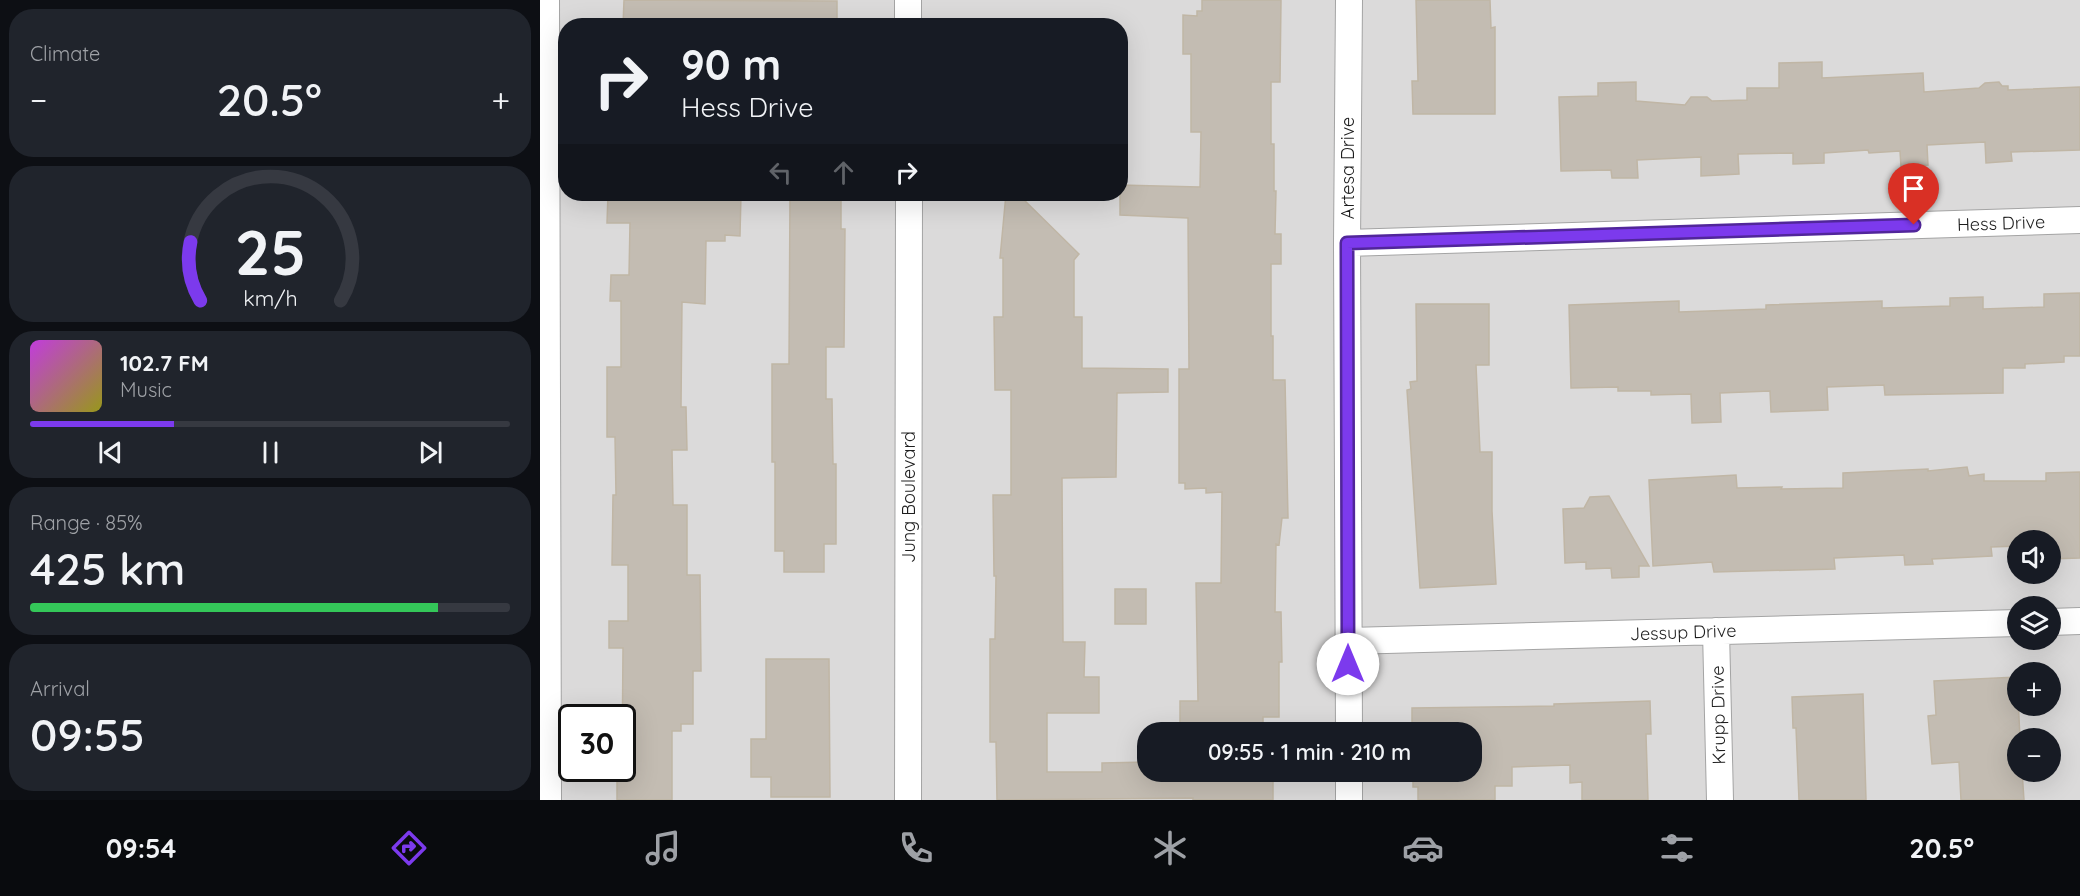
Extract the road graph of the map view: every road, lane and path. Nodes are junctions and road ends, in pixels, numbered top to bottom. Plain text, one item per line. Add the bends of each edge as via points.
1 (546, 0) edge
2 (908, 0) edge
3 (1348, 0) edge
4 (908, 18) edge
5 (551, 103) edge
6 (909, 201) edge
7 (2080, 220) edge
8 (1347, 243) junction
9 (2080, 621) edge
10 (2061, 622) edge
11 (2007, 623) edge
12 (1716, 631) junction
13 (1348, 641) junction
14 (1349, 722) edge
15 (1349, 782) edge
16 (548, 800) edge
17 (908, 800) edge
18 (1349, 800) edge
19 (1719, 800) edge

1 - 5 street
2 - 4 street
3 - 8 street, Artesa Drive
5 - 16 street
6 - 17 street, Jung Boulevard
7 - 8 street, Hess Drive
8 - 13 street, Artesa Drive
9 - 10 street
11 - 12 street, Jessup Drive
12 - 13 street, Jessup Drive
12 - 19 street, Krupp Drive
13 - 14 street, Artesa Drive
15 - 18 street

